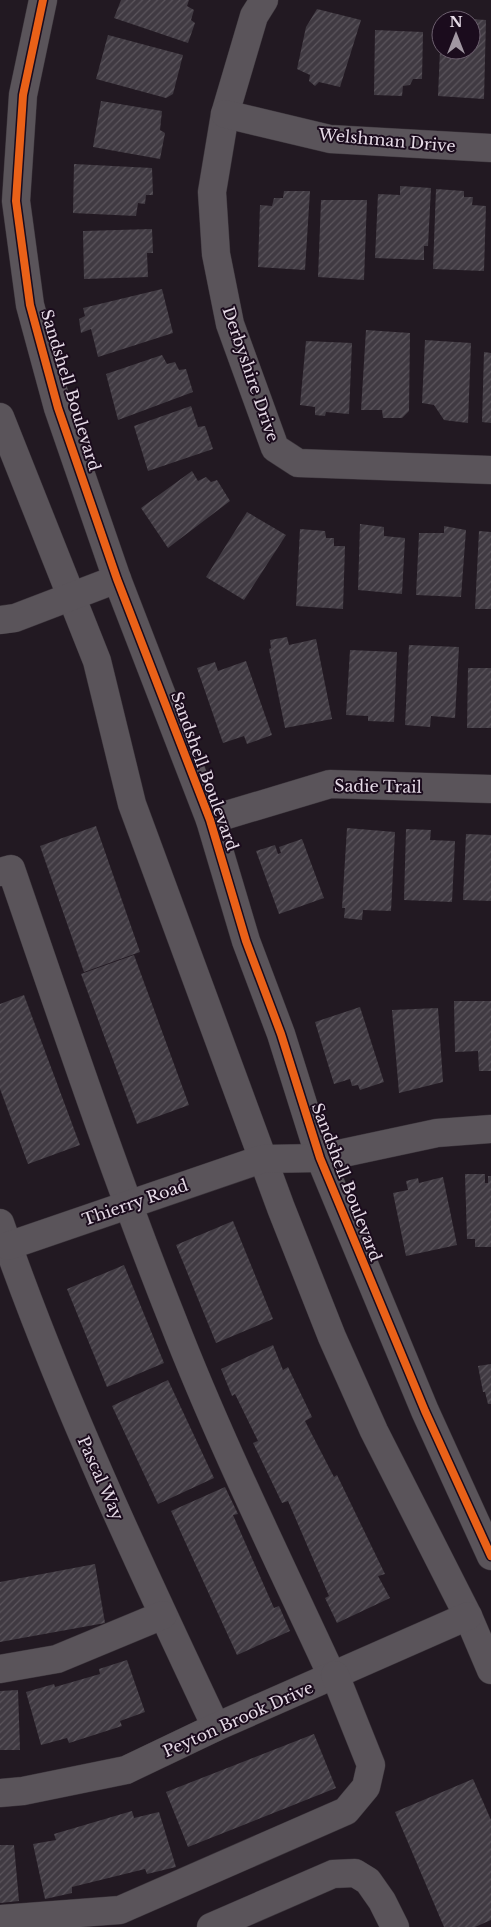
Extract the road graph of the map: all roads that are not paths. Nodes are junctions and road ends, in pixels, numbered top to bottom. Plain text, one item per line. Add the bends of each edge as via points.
1 (43, 0) edge
2 (264, 0) edge
3 (224, 114) junction
4 (491, 148) edge
5 (0, 417) edge
6 (491, 470) edge
7 (117, 579) junction
8 (72, 597) junction
9 (0, 620) edge
10 (491, 789) edge
11 (210, 820) junction
12 (0, 872) edge
13 (491, 1129) edge
14 (320, 1158) junction
15 (262, 1159) junction
16 (128, 1204) junction
17 (4, 1234) edge
18 (491, 1556) edge
19 (163, 1615) junction
20 (468, 1616) junction
21 (0, 1669) edge
22 (491, 1670) edge
23 (333, 1676) junction
24 (216, 1727) junction
25 (0, 1793) edge
26 (0, 1919) edge
27 (211, 1927) edge
28 (395, 1927) edge

1 - 7 street, Sandshell Boulevard via 23,95 16,201 30,305 58,408
2 - 3 street, Derbyshire Drive via 254,16
3 - 4 street, Welshman Drive via 330,138
3 - 6 street, Derbyshire Drive via 212,192 216,254 230,324 275,448 298,463
5 - 8 street
7 - 8 street
7 - 11 street, Sandshell Boulevard
8 - 9 street via 15,618
8 - 15 street via 97,661 132,804
10 - 11 street, Sadie Trail via 330,784
11 - 14 street, Sandshell Boulevard via 246,941
12 - 16 street via 10,869
13 - 14 street, Thierry Road via 437,1132
14 - 15 street, Thierry Road
14 - 18 street, Sandshell Boulevard via 425,1411
15 - 16 street, Thierry Road
15 - 20 street via 335,1346 374,1431
16 - 17 street, Thierry Road
16 - 23 street via 177,1332
17 - 19 street, Pascal Way via 79,1430
19 - 21 street via 57,1659
19 - 24 street, Pascal Way
20 - 22 street
20 - 23 street, Peyton Brook Drive
23 - 24 street, Peyton Brook Drive
23 - 26 street via 371,1765 366,1787 346,1811 120,1910
24 - 25 street, Peyton Brook Drive via 126,1770
27 - 28 street via 333,1874 355,1873 368,1881

